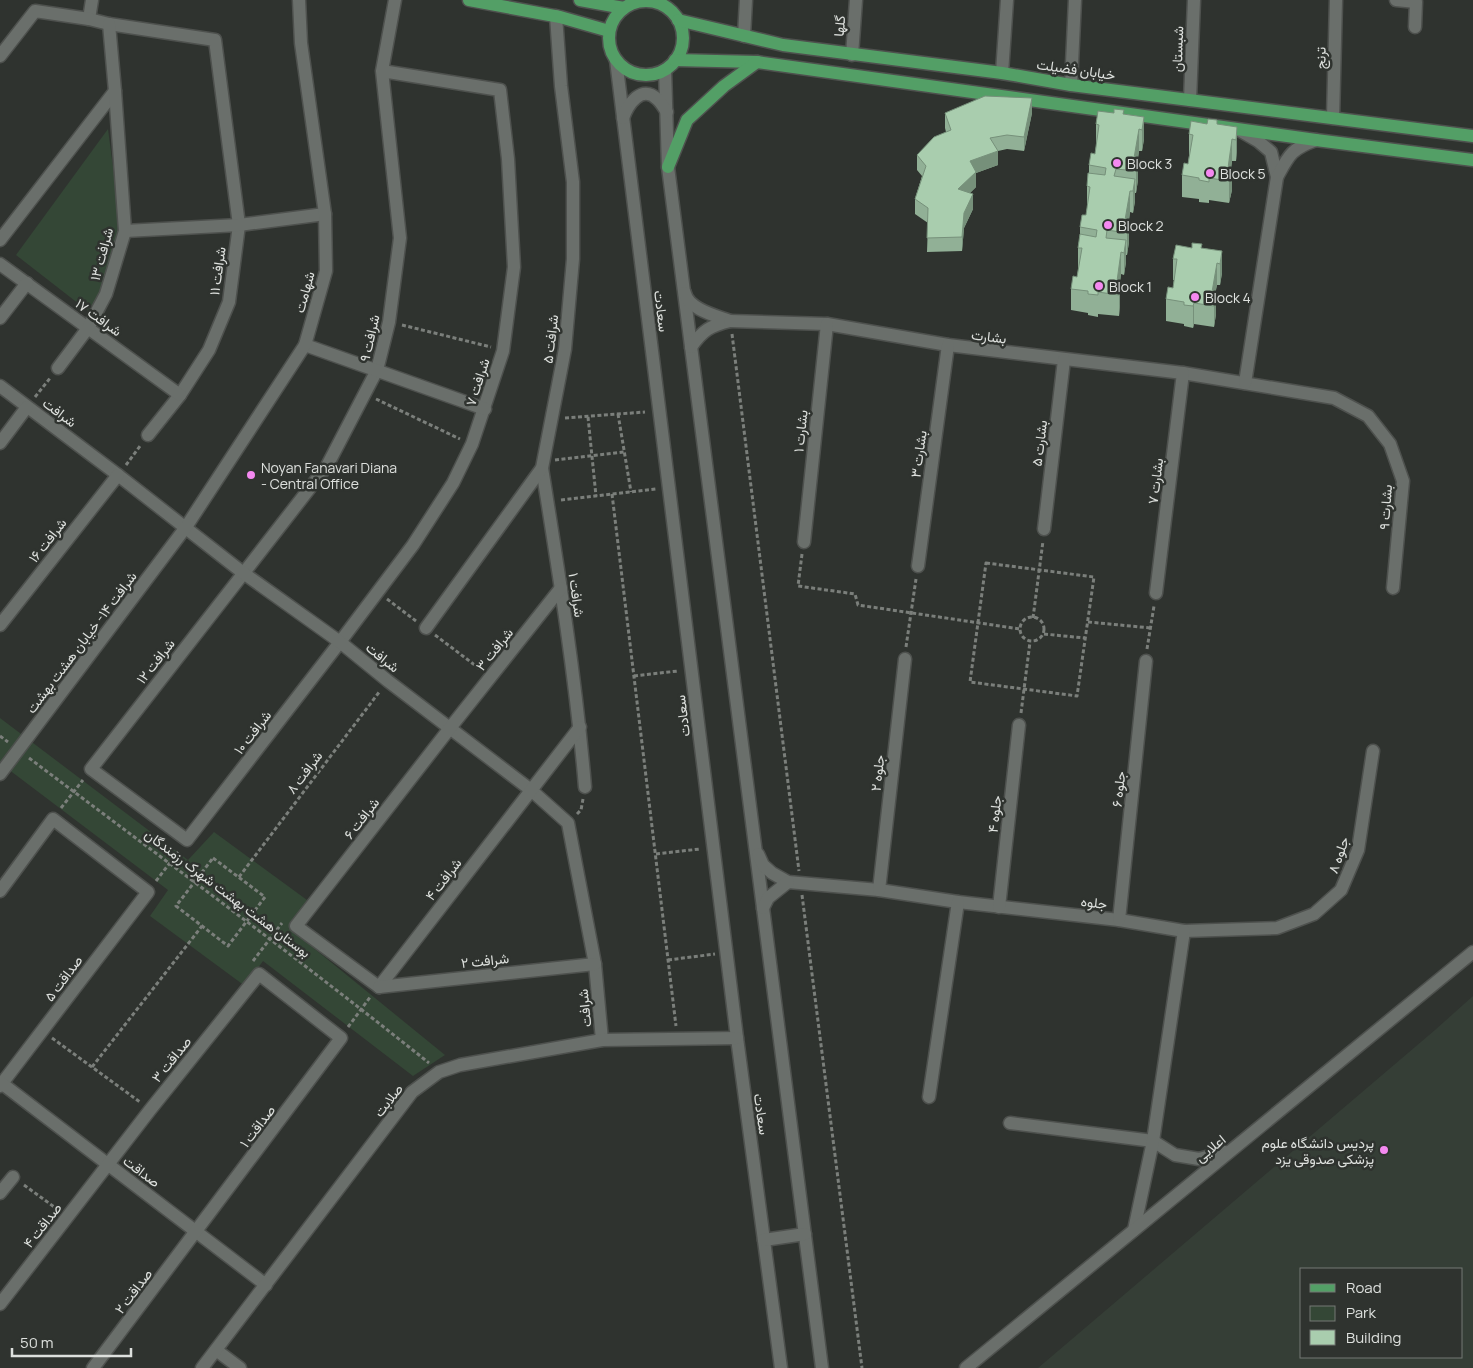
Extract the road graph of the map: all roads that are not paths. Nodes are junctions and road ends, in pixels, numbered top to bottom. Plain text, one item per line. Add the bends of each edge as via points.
1 (92, 0) edge
2 (299, 0) edge
3 (395, 0) edge
4 (469, 0) edge
5 (580, 0) edge
6 (746, 0) edge
7 (856, 0) edge
8 (1007, 0) edge
9 (1076, 0) edge
10 (1194, 0) edge
11 (1336, 0) edge
12 (1396, 0) edge
13 (624, 8) junction
14 (556, 16) junction
15 (89, 19) junction
16 (678, 20) junction
17 (109, 24) junction
18 (1415, 27) dead end
19 (609, 31) junction
20 (744, 36) junction
21 (852, 55) junction
22 (0, 56) edge
23 (616, 60) junction
24 (676, 60) junction
25 (757, 62) junction
26 (922, 64) junction
27 (665, 70) junction
28 (382, 71) junction
29 (1002, 73) junction
30 (919, 85) junction
31 (1071, 85) junction
32 (115, 91) junction
33 (1190, 100) junction
34 (666, 112) junction
35 (623, 118) junction
36 (1333, 118) junction
37 (1239, 130) junction
38 (1473, 136) edge
39 (1316, 140) junction
40 (1473, 160) edge
41 (668, 167) junction
42 (1277, 177) junction
43 (325, 214) junction
44 (239, 225) junction
45 (125, 231) junction
46 (0, 240) edge
47 (0, 264) edge
48 (26, 283) junction
49 (683, 284) junction
50 (0, 318) edge
51 (730, 321) junction
52 (827, 324) junction
53 (88, 328) junction
54 (305, 346) junction
55 (948, 346) junction
56 (691, 347) junction
57 (1064, 360) junction
58 (58, 368) road end
59 (377, 370) junction
60 (1184, 373) junction
61 (1245, 383) junction
62 (0, 386) edge
63 (180, 395) junction
64 (28, 407) junction
65 (485, 409) junction
66 (148, 436) road end
67 (0, 443) edge
68 (542, 468) junction
69 (118, 475) junction
70 (186, 527) junction
71 (1044, 529) road end
72 (804, 542) road end
73 (918, 566) road end
74 (242, 572) junction
75 (561, 588) junction
76 (1393, 588) dead end
77 (1156, 593) road end
78 (0, 625) edge
79 (426, 628) dead end
80 (340, 642) junction
81 (905, 659) road end
82 (1146, 661) road end
83 (1019, 725) road end
84 (580, 727) junction
85 (450, 728) junction
86 (1372, 750) dead end
87 (0, 774) edge
88 (585, 787) road end
89 (531, 790) junction
90 (187, 840) joint
91 (756, 850) junction
92 (794, 882) junction
93 (879, 890) junction
94 (0, 891) edge
95 (958, 902) junction
96 (999, 906) junction
97 (763, 908) junction
98 (1119, 920) junction
99 (1184, 931) junction
100 (1473, 952) edge
101 (594, 964) junction
102 (379, 987) junction
103 (341, 1038) joint
104 (737, 1038) junction
105 (602, 1040) junction
106 (1, 1084) edge
107 (929, 1098) dead end
108 (1010, 1123) dead end
109 (1153, 1141) junction
110 (1230, 1151) junction
111 (108, 1165) junction
112 (13, 1177) road end
113 (0, 1194) edge
114 (1134, 1230) junction
115 (196, 1231) junction
116 (805, 1234) junction
117 (764, 1240) junction
118 (266, 1285) junction
119 (0, 1304) edge
120 (216, 1350) junction
121 (93, 1368) edge
122 (202, 1368) edge
123 (240, 1368) edge
124 (781, 1368) edge
125 (822, 1368) edge
126 (966, 1368) edge

1 - 15 street
2 - 43 street, شهامت via 301,43
3 - 28 street, شرافت ۹
4 - 14 main road
5 - 13 main road
6 - 20 street
7 - 21 street, گلها
8 - 29 street
9 - 31 street
10 - 33 street, شبستان
11 - 36 street, ترنج
12 - 18 street via 1416,2
13 - 16 main road via 633,3 655,2
13 - 19 main road
14 - 19 main road
14 - 68 street, شرافت ۵ via 573,182 573,259 565,349
15 - 17 street
15 - 22 street via 35,11
16 - 20 main road, خیابان فضیلت
16 - 24 main road via 682,43
17 - 32 street, شرافت ۱۳
17 - 44 street, شرافت ۱۱ via 215,40
19 - 23 main road via 610,46
20 - 21 main road, خیابان فضیلت
21 - 26 main road, خیابان فضیلت
23 - 27 main road via 628,71 644,75
23 - 35 street, سعادت
24 - 25 main road
24 - 27 main road
25 - 30 main road
25 - 41 main road via 724,86 687,120
26 - 29 main road, خیابان فضیلت
26 - 30 main road
27 - 34 street, سعادت
28 - 59 street, شرافت ۹ via 400,238 389,322
28 - 65 street, شرافت ۷ via 500,90 508,159 514,267 503,350
29 - 31 main road, خیابان فضیلت
30 - 37 main road
31 - 33 main road, خیابان فضیلت
32 - 45 street, شرافت ۱۳
32 - 46 street
33 - 36 main road, خیابان فضیلت
34 - 35 street via 658,99 643,94 630,102
34 - 41 street, سعادت
35 - 104 street, سعادت
36 - 38 main road, خیابان فضیلت
37 - 39 main road
37 - 42 street via 1258,140 1271,152
39 - 40 main road
39 - 42 street via 1289,155
41 - 49 street, سعادت
42 - 61 street
43 - 44 street
43 - 54 street, شهامت via 326,271
44 - 45 street
44 - 63 street, شرافت ۱۱ via 229,302 209,350
45 - 53 street, شرافت ۱۳ via 106,294
47 - 48 street, شرافت ۱۷
48 - 50 street
48 - 53 street, شرافت ۱۷
49 - 51 street via 686,298 702,311
49 - 56 street, سعادت
51 - 52 street, بشارت
51 - 56 street via 713,325
52 - 55 street, بشارت
52 - 72 street, بشارت ۱
53 - 58 street, شرافت ۱۳
53 - 63 street, شرافت ۱۷
54 - 59 street
54 - 70 street, شهامت
55 - 57 street, بشارت
55 - 73 street, بشارت ۳
56 - 91 street, سعادت
57 - 60 street, بشارت
57 - 71 street, بشارت ۵
59 - 65 street
59 - 74 street, شرافت ۹ via 327,466
60 - 61 street, بشارت
60 - 77 street, بشارت ۷
61 - 76 street, بشارت ۹ via 1334,398 1368,416 1390,444 1403,481
62 - 64 street, شرافت
63 - 66 street, شرافت ۱۱
64 - 67 street
64 - 69 street, شرافت
65 - 80 street, شرافت ۷ via 453,483 413,545
68 - 75 street, شرافت ۱
68 - 79 street, شرافت ۵
69 - 70 street, شرافت
69 - 78 street, شرافت ۱۶
70 - 74 street, شرافت
70 - 87 street, شرافت ۱۴- خیابان هشت بهشت
74 - 80 street, شرافت
74 - 90 street, شرافت ۱۲ via 91,769
75 - 84 street, شرافت ۱
75 - 85 street, شرافت ۳
80 - 85 street, شرافت
80 - 90 street, شرافت ۱۰
81 - 93 street, جلوه ۲
82 - 98 street, جلوه ۶
83 - 96 street, جلوه ۴
84 - 88 street, شرافت ۱
84 - 89 street
85 - 89 street, شرافت
85 - 102 street, شرافت ۶ via 296,926
86 - 99 street, جلوه ۸ via 1358,850 1341,890 1314,914 1276,928
89 - 101 street, شرافت via 568,823
89 - 102 street, شرافت ۴
91 - 92 street via 763,865 772,873
91 - 97 street, سعادت
92 - 93 street, جلوه
92 - 97 street via 768,898
93 - 95 street, جلوه
94 - 106 street, صداقت ۵ via 53,819 148,892
95 - 96 street, جلوه
95 - 107 street
96 - 98 street, جلوه
97 - 116 street, سعادت
98 - 99 street, جلوه
99 - 109 street
100 - 110 street, اعلایی
101 - 102 street, شرافت ۲
101 - 105 street, شرافت
103 - 111 street, صداقت ۳ via 259,974
103 - 115 street, صداقت ۱
104 - 105 street, صلابت
104 - 117 street, سعادت
105 - 118 street, صلابت via 460,1065 439,1072 412,1092
106 - 111 street, صداقت
108 - 109 street
109 - 110 street via 1175,1155 1199,1159
109 - 114 street
110 - 114 street, اعلایی
111 - 115 street, صداقت
111 - 119 street, صداقت ۴
112 - 113 street
114 - 126 street, اعلایی
115 - 118 street, صداقت
115 - 121 street, صداقت ۲
116 - 117 street
116 - 125 street, سعادت
117 - 124 street, سعادت
118 - 120 street, صلابت
120 - 122 street, صلابت
120 - 123 street

